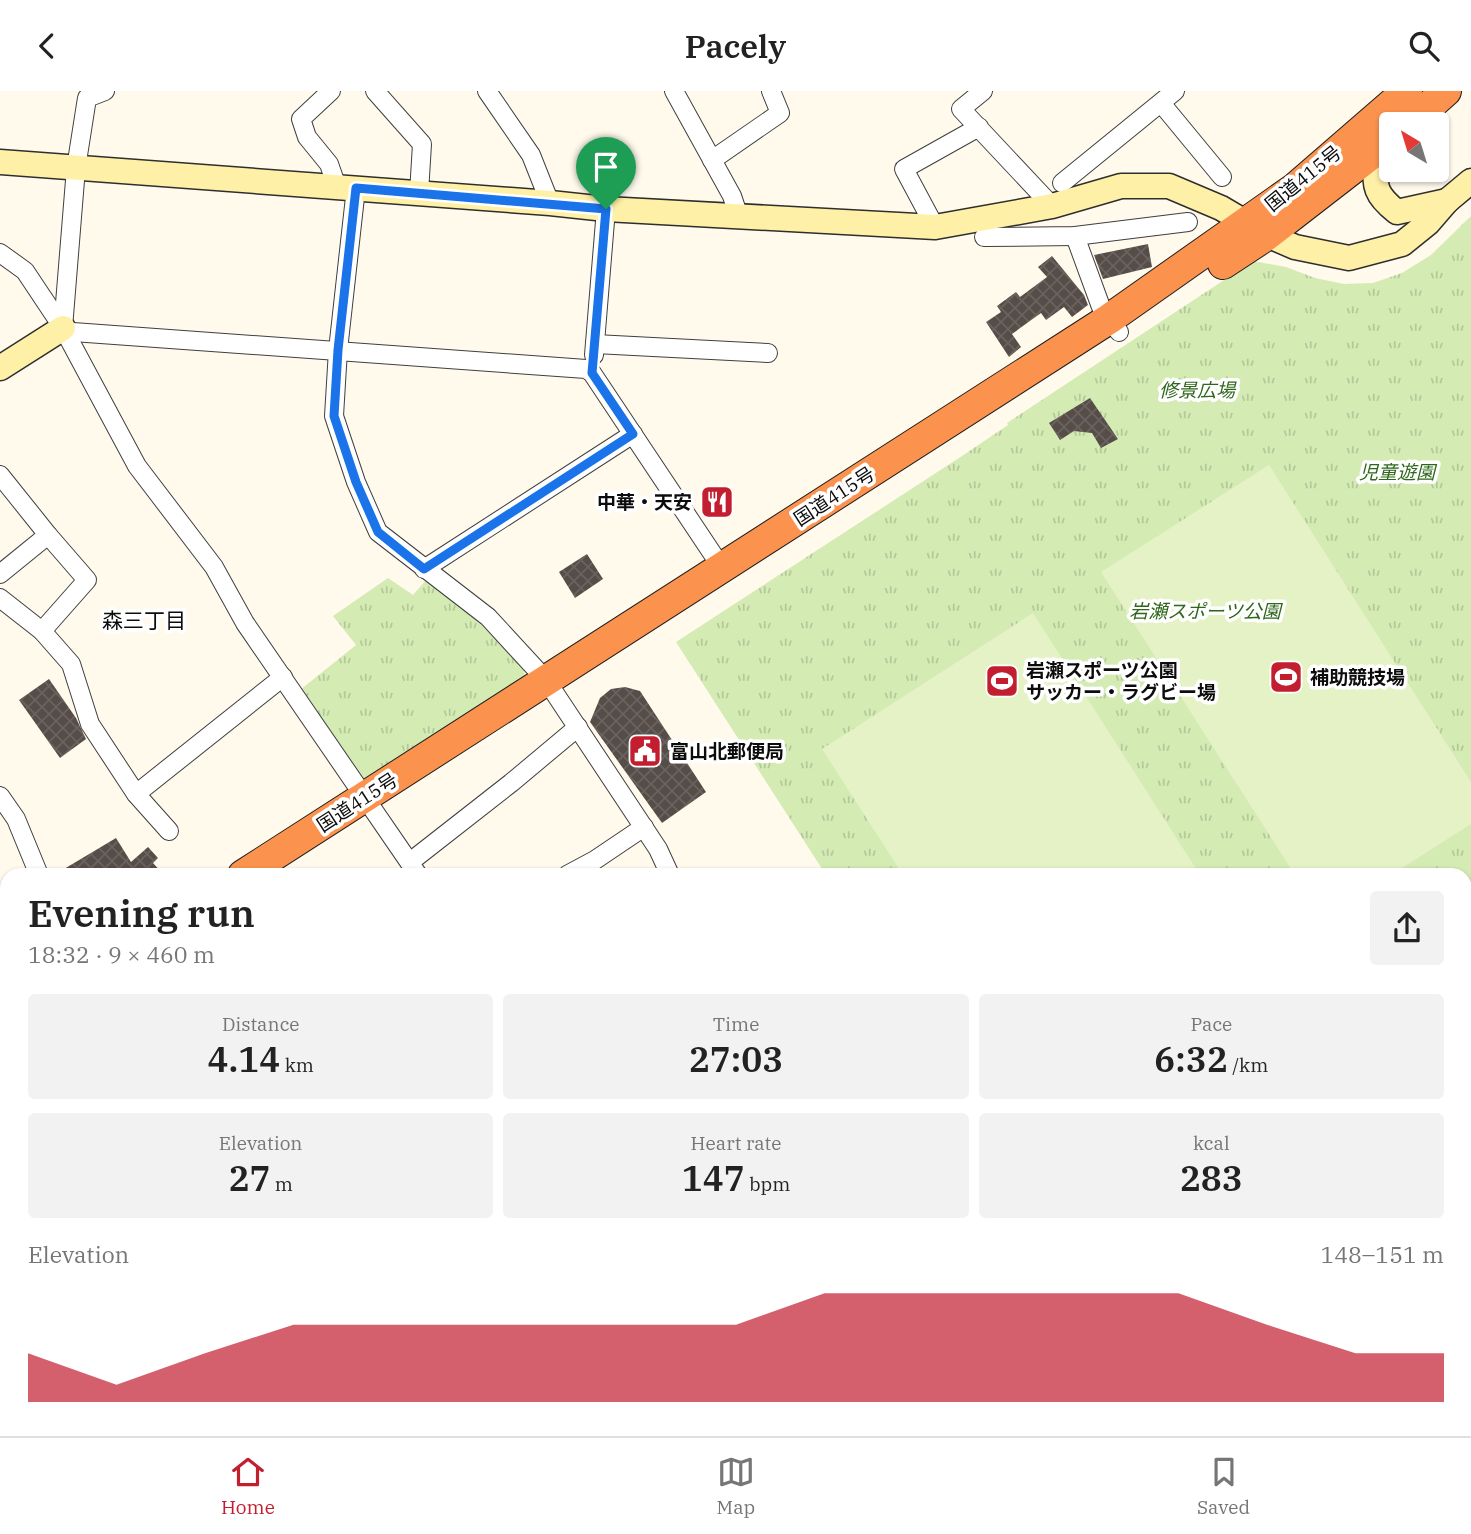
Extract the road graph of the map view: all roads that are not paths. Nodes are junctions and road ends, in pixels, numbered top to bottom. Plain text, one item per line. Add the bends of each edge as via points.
1 (104, 91) edge
2 (331, 91) edge
3 (375, 91) edge
4 (487, 91) edge
5 (674, 91) edge
6 (771, 91) edge
7 (983, 91) edge
8 (1446, 91) edge
9 (81, 95) edge
10 (1168, 97) edge
11 (1406, 112) edge
12 (979, 127) junction
13 (1379, 130) edge
14 (1379, 131) edge
15 (712, 160) junction
16 (0, 162) edge
17 (1086, 163) junction
18 (76, 168) junction
19 (1222, 177) dead end
20 (1379, 180) edge
21 (1471, 181) edge
22 (346, 188) junction
23 (419, 193) junction
24 (1095, 193) junction
25 (1057, 195) junction
26 (1447, 201) junction
27 (550, 203) junction
28 (606, 209) junction
29 (739, 217) junction
30 (1188, 222) dead end
31 (935, 227) junction
32 (1257, 229) junction
33 (1075, 236) junction
34 (984, 237) dead end
35 (0, 253) edge
36 (1114, 325) junction
37 (63, 328) junction
38 (595, 344) junction
39 (338, 350) junction
40 (768, 353) dead end
41 (0, 368) edge
42 (592, 373) junction
43 (633, 434) junction
44 (0, 475) edge
45 (48, 535) junction
46 (722, 568) junction
47 (424, 569) junction
48 (0, 574) edge
49 (0, 598) edge
50 (42, 631) junction
51 (283, 677) junction
52 (552, 687) junction
53 (578, 727) junction
54 (136, 794) junction
55 (0, 796) edge
56 (370, 804) junction
57 (644, 827) junction
58 (169, 831) dead end
59 (36, 868) edge
60 (256, 868) edge
61 (285, 868) edge
62 (413, 868) edge
63 (415, 868) edge
64 (580, 868) edge
65 (667, 868) edge

1 - 9 street
2 - 22 street via 301,118 307,137
3 - 23 street via 422,144
4 - 27 street via 531,155
5 - 15 street
6 - 15 street via 780,113
7 - 12 street via 961,109
8 - 11 highway, 国道415号
9 - 18 street
10 - 17 street
10 - 19 street
12 - 25 street
12 - 31 street via 904,169
13 - 32 highway, 国道415号 via 1295,188
14 - 32 highway, 国道415号
15 - 29 street
16 - 18 street
17 - 24 street
17 - 25 street
18 - 22 street
18 - 37 street
20 - 26 street via 1376,190 1397,212
21 - 26 street
22 - 23 street
22 - 39 street
23 - 27 street
24 - 25 street
24 - 32 street via 1121,186 1169,186
25 - 31 street
26 - 32 street via 1402,244 1349,258 1296,247
27 - 28 street
28 - 29 street
28 - 38 street
29 - 31 street
30 - 33 street
32 - 36 highway, 国道415号
33 - 34 street
33 - 36 street via 1101,307
35 - 37 street via 25,271
36 - 46 highway, 国道415号
36 - 52 highway, 国道415号
37 - 39 street
37 - 41 street
37 - 51 street via 137,466 214,567
38 - 40 street
38 - 42 street
39 - 42 street
39 - 47 street via 334,416 356,482 378,532
42 - 43 street
43 - 46 street
43 - 47 street
44 - 45 street
45 - 48 street
45 - 50 street via 87,580
46 - 52 highway, 国道415号
47 - 52 street via 488,617
49 - 50 street
50 - 54 street via 71,664 90,725
51 - 54 street
51 - 56 street
52 - 53 street
52 - 56 highway, 国道415号
53 - 57 street
53 - 63 street
54 - 58 street
55 - 59 street via 16,818
56 - 60 highway, 国道415号
56 - 61 highway, 国道415号
56 - 62 street
57 - 64 street
57 - 65 street

